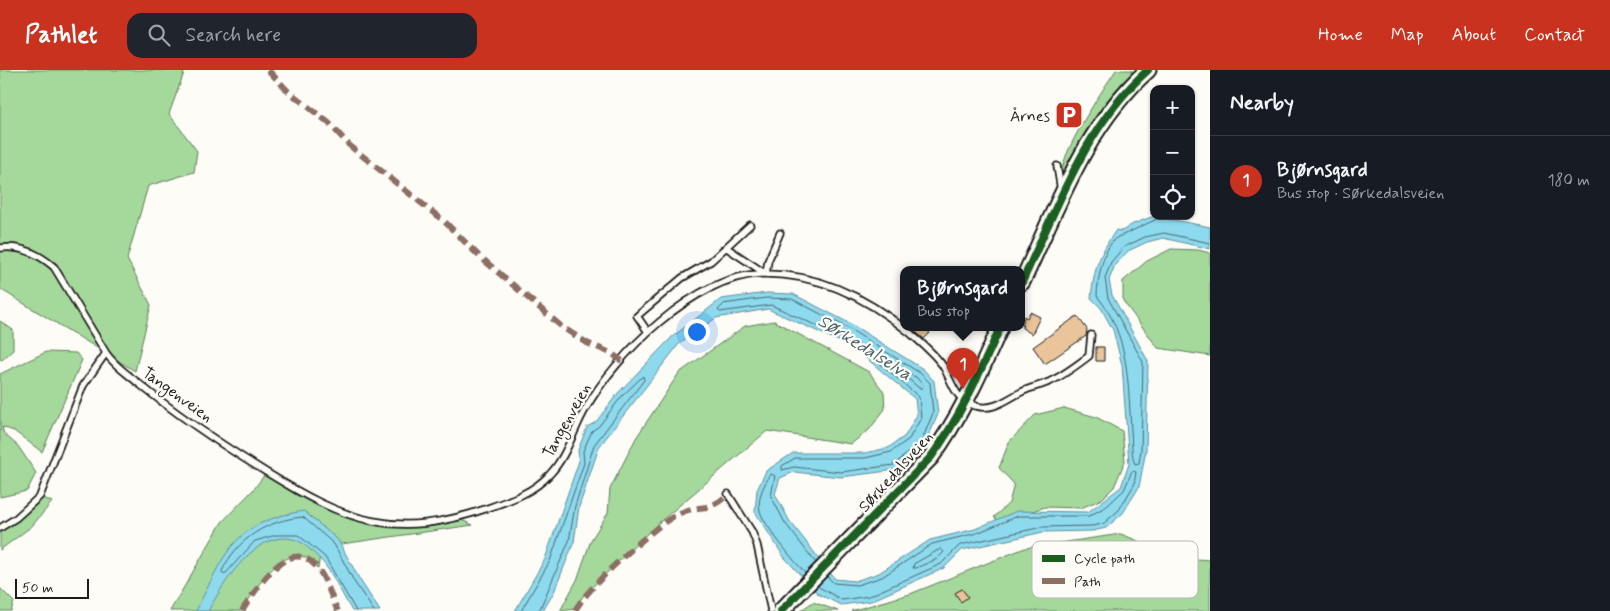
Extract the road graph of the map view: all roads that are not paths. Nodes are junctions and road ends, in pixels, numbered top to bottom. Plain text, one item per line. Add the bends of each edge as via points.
1 (1148, 70) edge
2 (1056, 166) dead end
3 (1063, 194) junction
4 (750, 225) dead end
5 (780, 233) dead end
6 (0, 248) edge
7 (727, 248) junction
8 (766, 274) junction
9 (1025, 276) edge
10 (900, 326) edge
11 (906, 331) edge
12 (999, 331) edge
13 (648, 332) junction
14 (1091, 335) dead end
15 (106, 353) junction
16 (965, 402) junction
17 (728, 494) dead end
18 (0, 528) edge
19 (771, 611) edge
20 (781, 611) edge

1 - 3 street via 1107,115
2 - 3 lane
3 - 9 street
4 - 7 lane
5 - 8 lane
6 - 15 lane, Tangenveien via 23,249 54,267
7 - 8 lane
7 - 13 lane via 682,278 637,316
8 - 10 lane, Tangenveien via 824,283 848,291 872,304
8 - 13 lane, Tangenveien via 734,278 703,291
11 - 16 lane, Tangenveien via 942,366 955,392
12 - 16 street, Sørkedalsveien
13 - 15 lane, Tangenveien via 594,395 560,461 531,491 469,515 408,524 386,524 354,517 298,492 154,396
14 - 16 lane via 1089,356 1050,382 1025,390 995,406 977,407
15 - 18 lane via 83,386 40,496
16 - 20 street, Sørkedalsveien via 945,437 924,464
17 - 19 lane via 757,545

